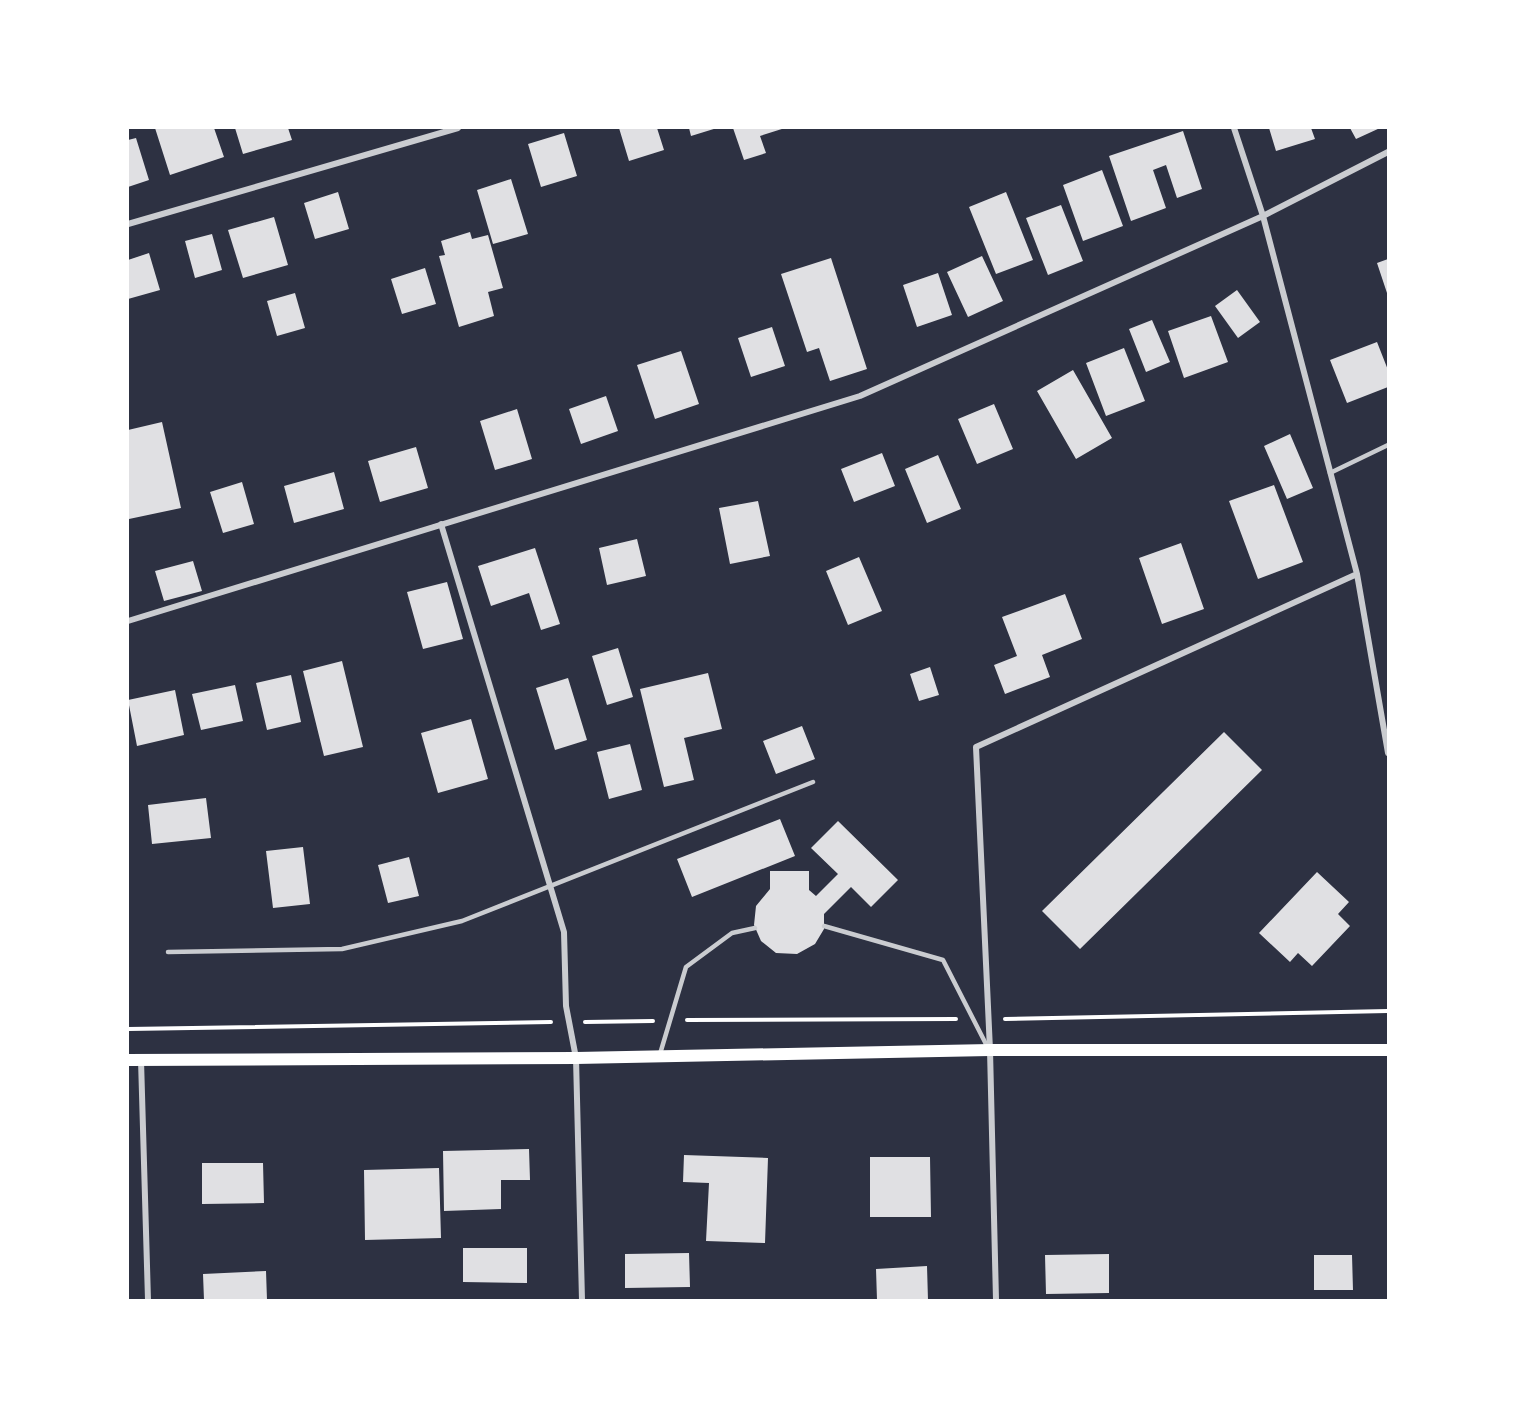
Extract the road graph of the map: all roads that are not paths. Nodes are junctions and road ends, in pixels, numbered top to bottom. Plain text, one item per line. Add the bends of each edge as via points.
1 (458, 128) edge
2 (1234, 128) edge
3 (1389, 152) edge
4 (1263, 216) junction
5 (128, 224) edge
6 (1389, 444) edge
7 (1330, 473) junction
8 (441, 524) junction
9 (1357, 574) junction
10 (128, 621) edge
11 (1389, 753) edge
12 (813, 782) dead end
13 (550, 885) junction
14 (824, 926) dead end
15 (754, 928) dead end
16 (168, 952) dead end
17 (990, 1050) junction
18 (1389, 1050) edge
19 (659, 1057) junction
20 (576, 1058) junction
21 (128, 1060) edge
22 (141, 1060) junction
23 (148, 1300) edge
24 (582, 1300) edge
25 (996, 1300) edge

1 - 5 street
2 - 4 street
3 - 4 street
4 - 7 street
4 - 8 street via 860,396
6 - 7 lane
7 - 9 street
8 - 10 street
8 - 13 street
9 - 11 street
9 - 17 street via 976,747
12 - 13 lane
13 - 16 lane via 462,921 342,949
13 - 20 street via 564,932 569,1022
14 - 17 lane via 943,960
15 - 19 lane via 732,933 686,967
17 - 18 main road
17 - 19 main road
17 - 25 street
19 - 20 main road
20 - 22 main road
20 - 24 street
21 - 22 main road
22 - 23 street

